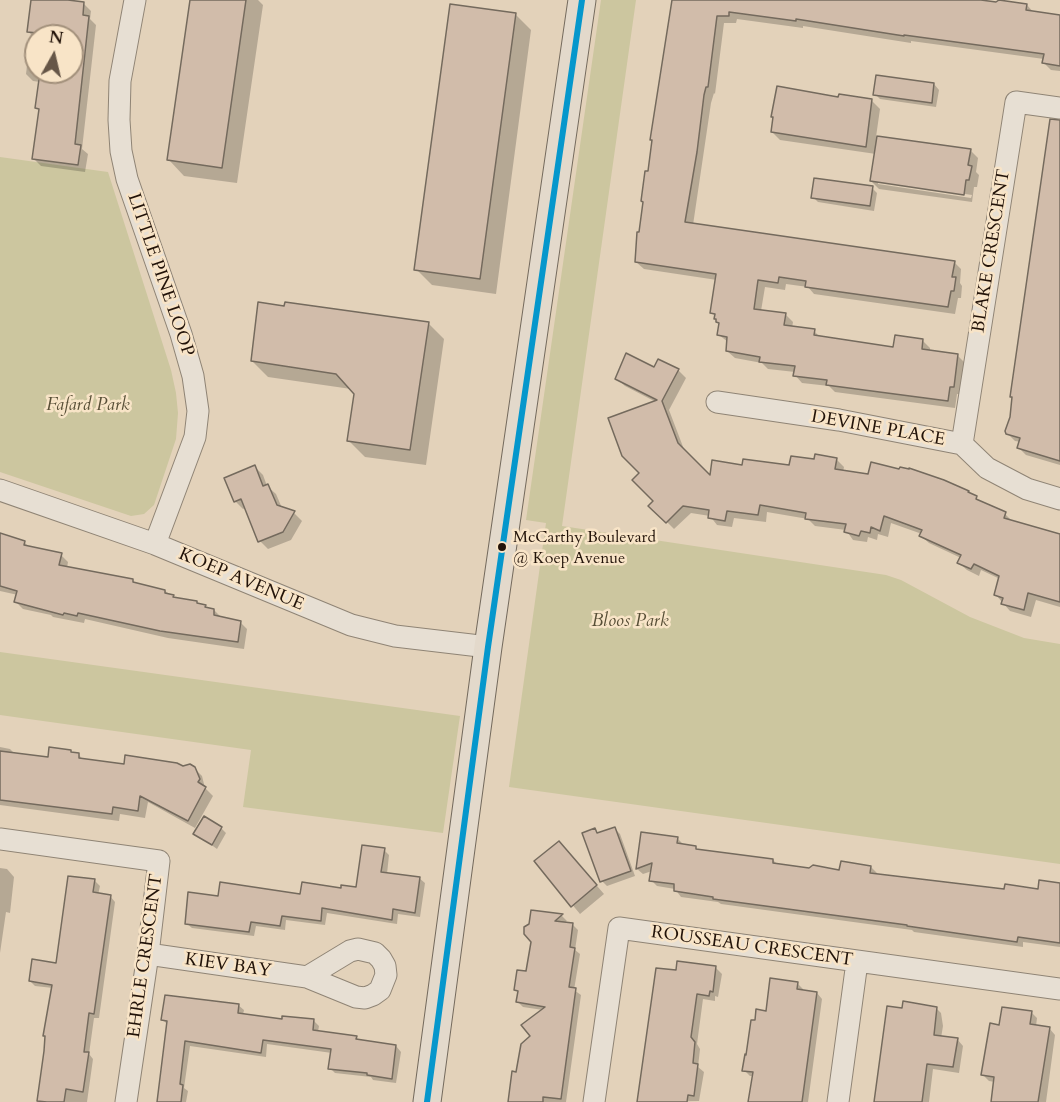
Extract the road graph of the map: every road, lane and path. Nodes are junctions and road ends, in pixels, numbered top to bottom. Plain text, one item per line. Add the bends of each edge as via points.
1 (135, 0) edge
2 (582, 0) edge
3 (1060, 108) edge
4 (717, 402) dead end
5 (962, 444) junction
6 (0, 490) edge
7 (1060, 498) edge
8 (155, 544) junction
9 (488, 647) junction
10 (0, 839) edge
11 (148, 954) junction
12 (857, 962) junction
13 (307, 977) dead end
14 (1060, 988) edge
15 (126, 1102) edge
16 (427, 1102) edge
17 (594, 1102) edge
18 (837, 1102) edge

1 - 8 street, LITTLE PINE LOOP via 120,81 121,151 181,334 198,411 195,437
2 - 9 main road
3 - 5 street, BLAKE CRESCENT via 1016,102
4 - 5 street, DEVINE PLACE
5 - 7 street, DEVINE PLACE via 987,468 1027,489
6 - 8 street, KOEP AVENUE
8 - 9 street, KOEP AVENUE via 351,625 395,636
9 - 16 main road
10 - 11 street, EHRLE CRESCENT via 159,861
11 - 13 street, KIEV BAY
11 - 15 street, EHRLE CRESCENT
12 - 14 street, ROUSSEAU CRESCENT
12 - 17 street, ROUSSEAU CRESCENT via 619,928
12 - 18 street

